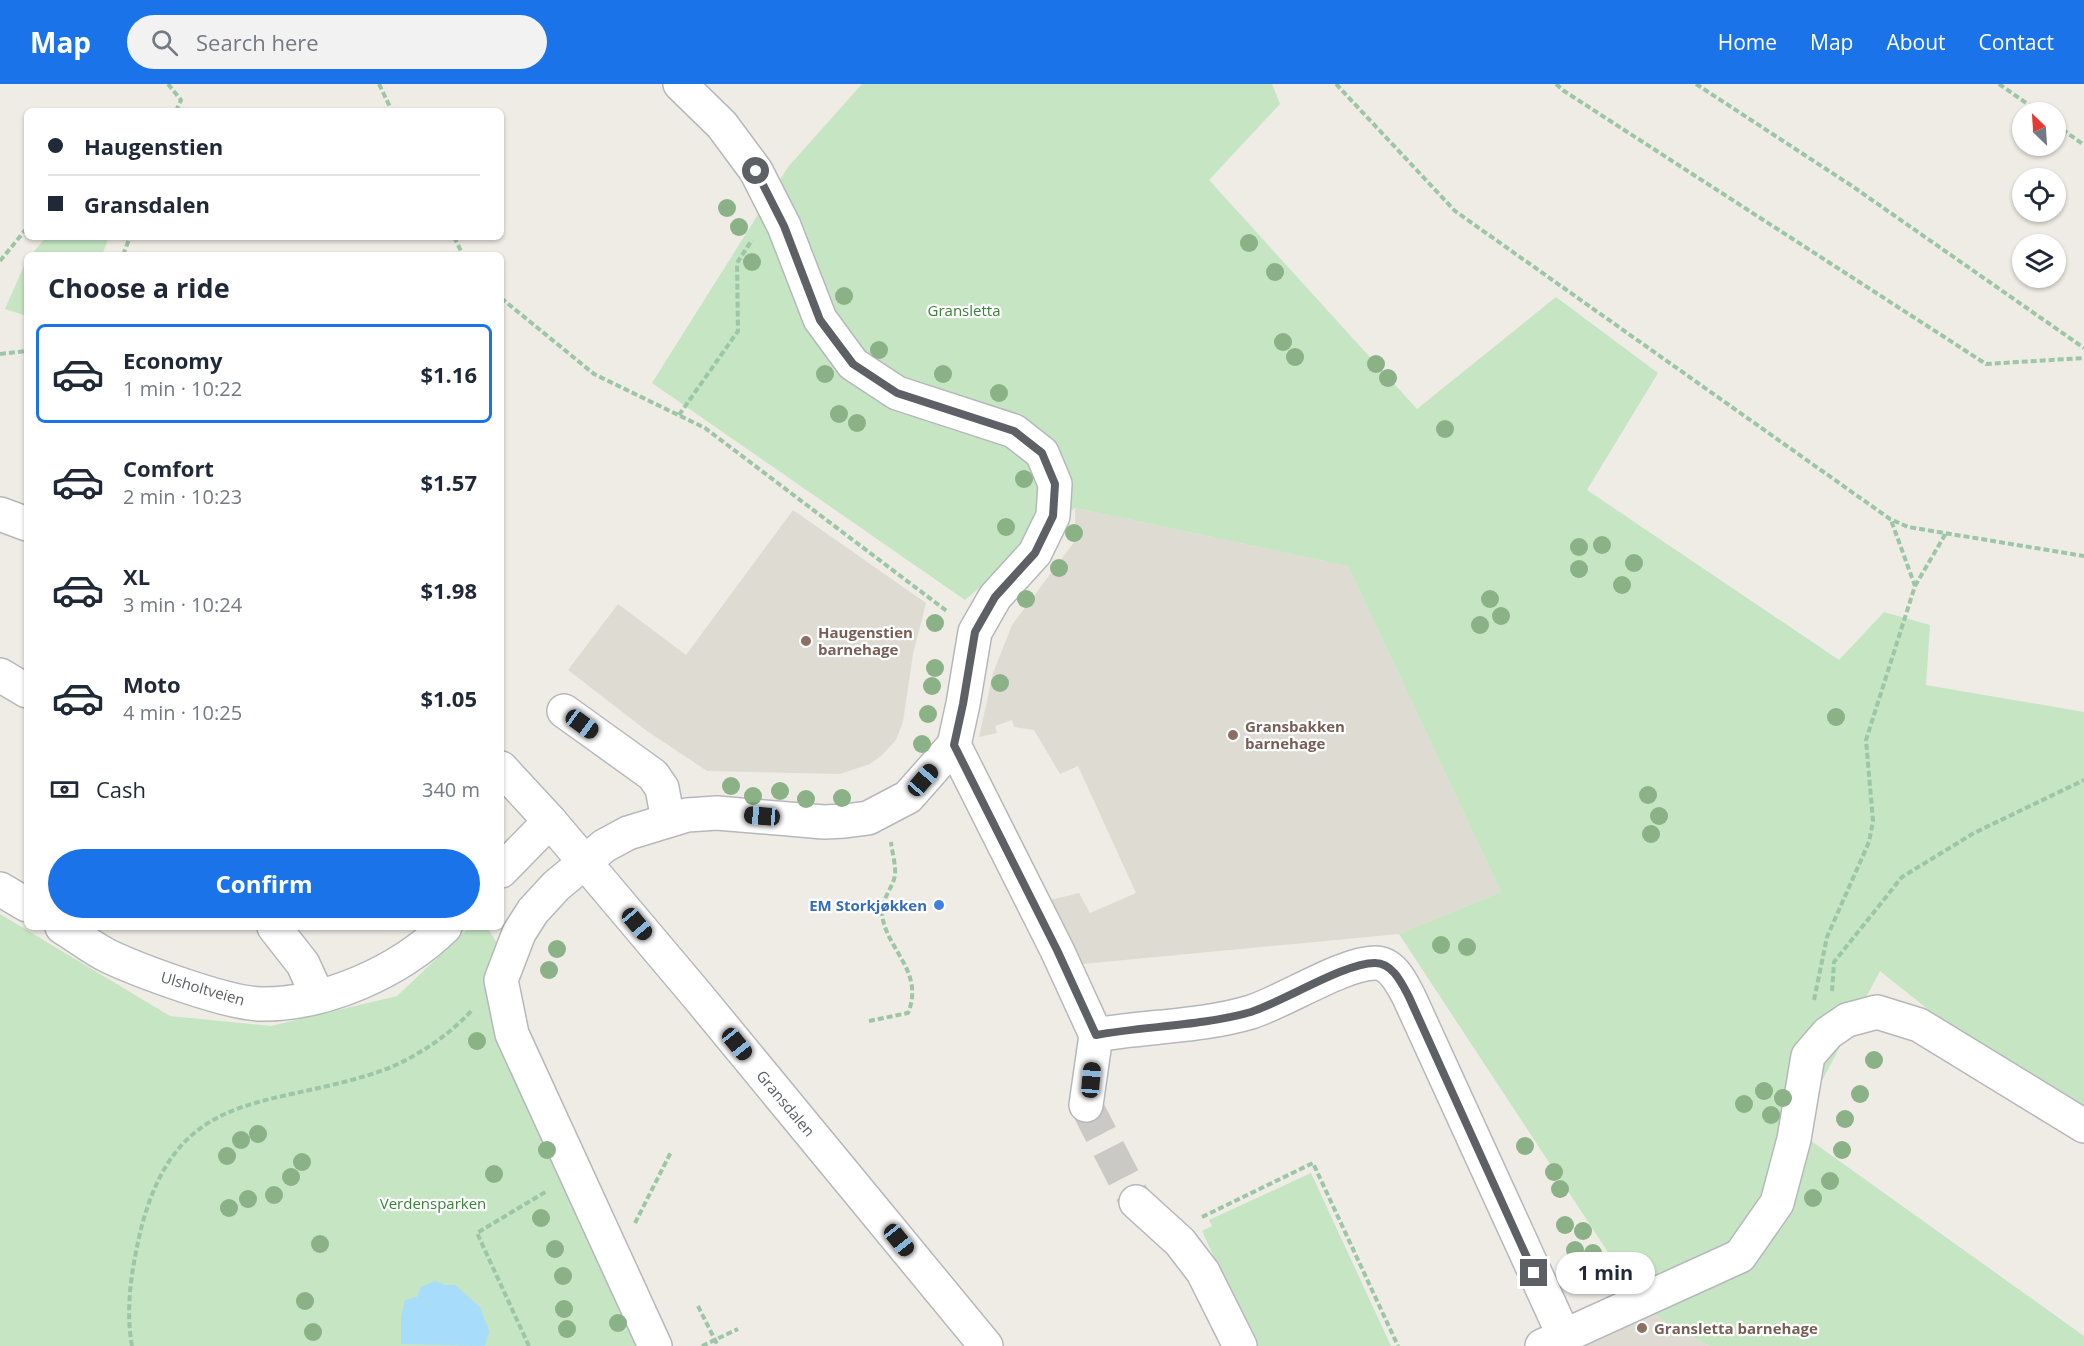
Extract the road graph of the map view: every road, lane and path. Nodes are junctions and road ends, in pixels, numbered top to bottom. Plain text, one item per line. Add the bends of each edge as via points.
1 (168, 84) edge
2 (379, 84) edge
3 (680, 84) edge
4 (1336, 84) edge
5 (1556, 84) edge
6 (1696, 84) edge
7 (1999, 84) edge
8 (2025, 102) edge
9 (177, 108) edge
10 (391, 108) edge
11 (2066, 132) edge
12 (2084, 145) edge
13 (774, 207) junction
14 (24, 232) edge
15 (0, 261) edge
16 (504, 300) edge
17 (2084, 348) edge
18 (24, 351) edge
19 (0, 354) edge
20 (2084, 358) edge
21 (679, 416) junction
22 (0, 514) edge
23 (1890, 519) junction
24 (24, 523) edge
25 (1946, 533) junction
26 (2084, 556) edge
27 (1915, 586) junction
28 (975, 632) junction
29 (0, 675) edge
30 (24, 689) edge
31 (564, 711) dead end
32 (954, 745) junction
33 (504, 771) edge
34 (2084, 780) edge
35 (888, 810) junction
36 (668, 819) junction
37 (550, 821) junction
38 (584, 861) junction
39 (504, 868) edge
40 (0, 889) edge
41 (24, 903) edge
42 (67, 930) edge
43 (276, 930) edge
44 (441, 930) edge
45 (1834, 962) dead end
46 (501, 980) junction
47 (317, 995) junction
48 (869, 1021) dead end
49 (1828, 1033) junction
50 (1096, 1035) junction
51 (1086, 1105) tunnel mouth
52 (2084, 1126) edge
53 (671, 1152) dead end
54 (575, 1172) junction
55 (1136, 1202) tunnel mouth
56 (1180, 1242) junction
57 (616, 1261) junction
58 (698, 1306) dead end
59 (738, 1329) dead end
60 (715, 1340) junction
61 (1553, 1341) edge
62 (132, 1346) edge
63 (529, 1346) edge
64 (654, 1346) edge
65 (702, 1346) edge
66 (718, 1346) edge
67 (986, 1346) edge
68 (1240, 1346) edge
69 (1398, 1346) edge

1 - 9 path via 181,100
2 - 10 path
3 - 13 street via 722,125 756,171
4 - 23 path via 1455,211
5 - 20 path via 1986,364
6 - 17 path via 1852,186
7 - 8 path
11 - 12 path
13 - 21 path via 737,263 738,331
13 - 28 street via 820,320 853,364 897,393 1014,431 1042,453 1055,484 1053,516 1035,553 995,597
14 - 15 path
16 - 21 path via 594,374
18 - 19 path
21 - 28 path via 705,428
22 - 24 street
23 - 25 path
23 - 27 path
25 - 26 path
25 - 27 path
27 - 49 path via 1866,740 1873,821 1869,842 1827,937 1815,995 1813,1007
28 - 32 street
29 - 30 street
31 - 36 street via 653,775 662,788
32 - 35 street via 908,797
32 - 50 street
33 - 37 street, Gransdalen
34 - 45 path via 1974,833 1902,878
35 - 36 street via 868,818 824,822 717,813
35 - 48 path via 895,875 883,901 882,915 913,984 914,999 908,1013
36 - 38 street via 628,832
37 - 38 street, Gransdalen
37 - 39 street
38 - 46 street via 533,911 519,933
38 - 67 street, Gransdalen
40 - 41 street
42 - 47 street, Ulsholtveien via 108,956 218,995 259,1004
43 - 47 street via 303,964
44 - 47 street, Ulsholtveien via 382,974
46 - 54 street via 512,1034
46 - 62 path via 464,1020 416,1054 377,1073 232,1109 190,1138 173,1155 145,1214 131,1270
49 - 52 street via 1847,1020 1877,1012 1919,1025
49 - 61 street via 1808,1056 1792,1148 1777,1203 1740,1256
50 - 51 street
50 - 61 street via 1250,1012 1347,970 1375,963 1386,966 1398,977 1409,997
53 - 57 path
54 - 57 street
54 - 63 path via 477,1233
55 - 56 street
56 - 68 street via 1203,1272
56 - 69 path via 1197,1219 1313,1163
57 - 64 street
58 - 60 path
59 - 60 path
60 - 65 path
60 - 66 path

